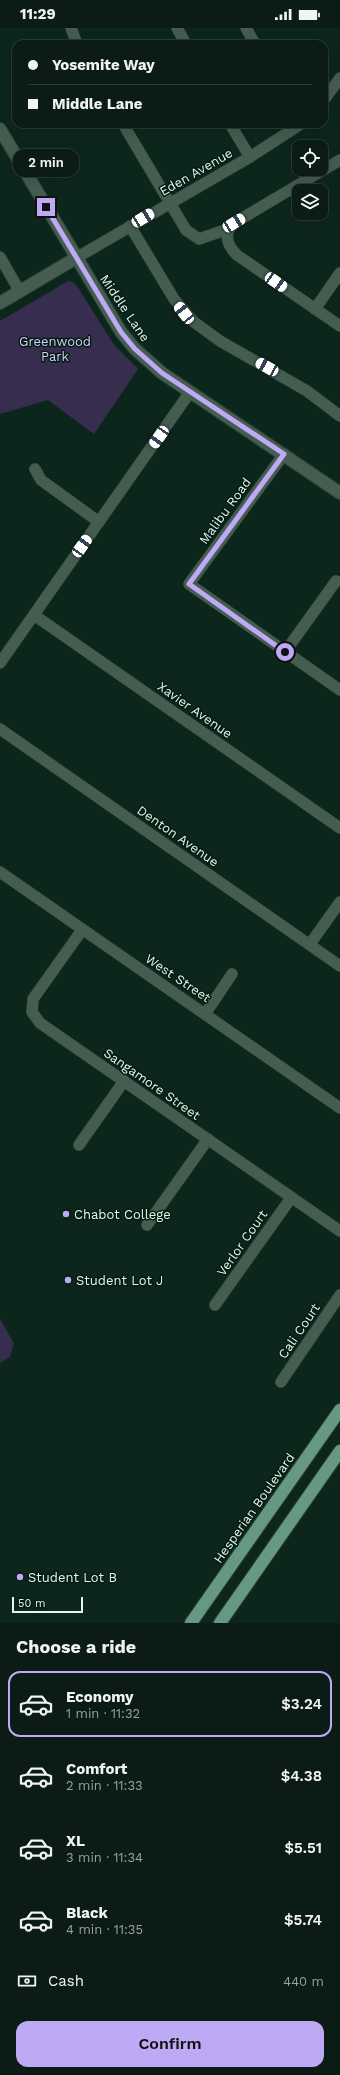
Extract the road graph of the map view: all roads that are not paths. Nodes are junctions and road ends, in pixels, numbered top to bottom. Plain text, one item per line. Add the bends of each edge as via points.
1 (70, 28) edge
2 (177, 28) edge
3 (246, 28) edge
4 (75, 40) edge
5 (184, 40) edge
6 (253, 40) edge
7 (340, 78) edge
8 (328, 94) edge
9 (125, 128) edge
10 (232, 128) edge
11 (296, 128) edge
12 (0, 129) edge
13 (250, 157) junction
14 (340, 160) edge
15 (169, 203) junction
16 (130, 226) junction
17 (228, 229) junction
18 (0, 257) edge
19 (76, 258) junction
20 (340, 273) edge
21 (20, 292) junction
22 (0, 303) edge
23 (315, 308) junction
24 (340, 326) edge
25 (190, 392) junction
26 (340, 416) edge
27 (284, 454) junction
28 (35, 469) dead end
29 (340, 493) edge
30 (99, 522) junction
31 (336, 581) dead end
32 (34, 615) junction
33 (285, 652) junction
34 (0, 663) edge
35 (340, 690) edge
36 (0, 729) edge
37 (340, 828) edge
38 (0, 873) edge
39 (340, 902) edge
40 (82, 930) junction
41 (310, 944) junction
42 (340, 966) edge
43 (232, 974) dead end
44 (205, 1014) junction
45 (124, 1081) junction
46 (340, 1108) edge
47 (208, 1139) junction
48 (80, 1145) dead end
49 (291, 1198) junction
50 (147, 1225) dead end
51 (340, 1231) edge
52 (340, 1295) edge
53 (215, 1305) dead end
54 (281, 1382) dead end
55 (340, 1410) edge
56 (340, 1451) edge
57 (191, 1623) edge
58 (220, 1623) edge

1 - 4 street
2 - 5 street
3 - 6 street
7 - 8 street
9 - 15 street
10 - 13 street
11 - 13 street, Eden Avenue
12 - 19 street, Middle Lane
13 - 15 street, Eden Avenue
14 - 17 street
15 - 16 street, Eden Avenue
15 - 17 street via 186,230 199,239
16 - 19 street, Eden Avenue
16 - 26 street via 174,299 194,322 220,341 279,374
17 - 23 street via 228,241 237,255
18 - 21 street
19 - 21 street, Eden Avenue
19 - 25 street, Middle Lane via 121,332 135,349 162,373
20 - 23 street
21 - 22 street, Eden Avenue
23 - 24 street
25 - 27 street, Middle Lane
25 - 30 street
27 - 29 street, Middle Lane
27 - 33 street, Malibu Road via 189,584
28 - 30 street via 41,480
30 - 32 street
31 - 33 street
32 - 34 street
32 - 37 street, Xavier Avenue
33 - 35 street
36 - 41 street, Denton Avenue
38 - 40 street, West Street
39 - 41 street
40 - 44 street, West Street
40 - 45 street, Sangamore Street via 33,999 32,1012 40,1023
41 - 42 street, Denton Avenue
43 - 44 street
44 - 46 street, West Street
45 - 47 street, Sangamore Street
45 - 48 street
47 - 49 street, Sangamore Street
47 - 50 street
49 - 51 street, Sangamore Street
49 - 53 street, Verlor Court
52 - 54 street, Cali Court
55 - 57 main road, Hesperian Boulevard
56 - 58 main road

